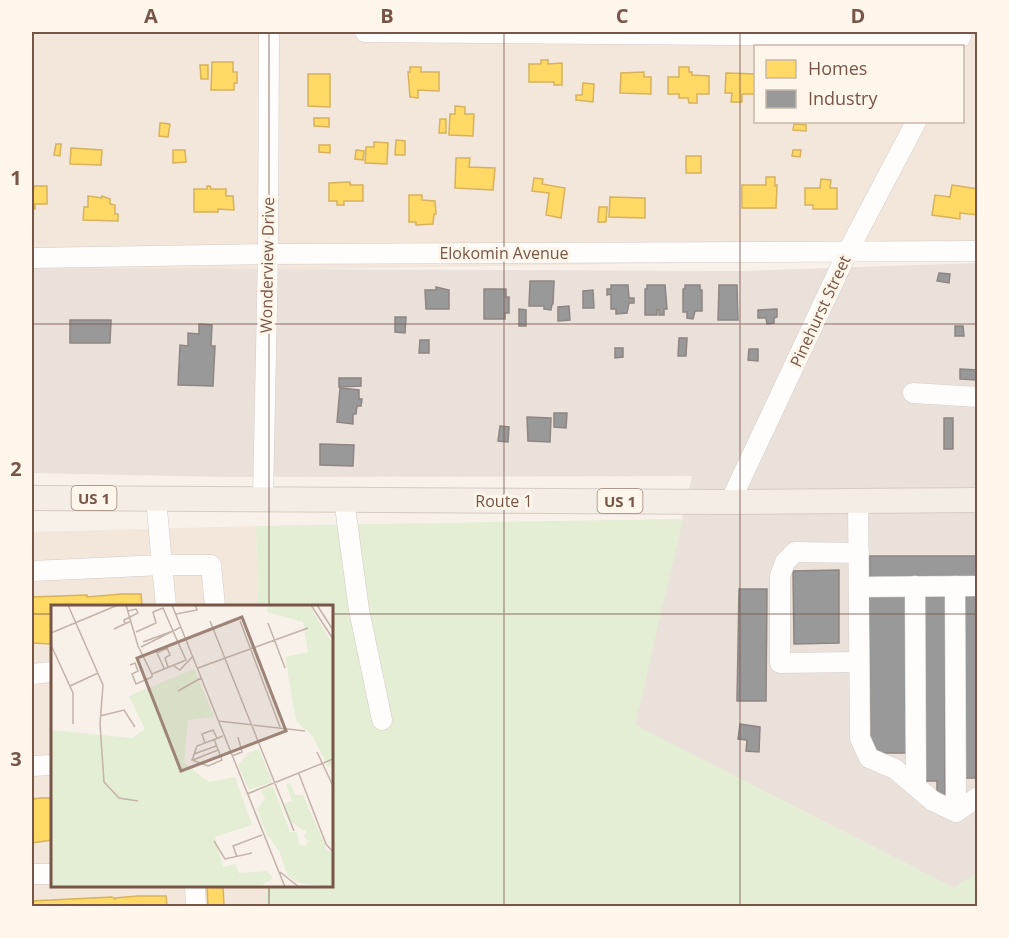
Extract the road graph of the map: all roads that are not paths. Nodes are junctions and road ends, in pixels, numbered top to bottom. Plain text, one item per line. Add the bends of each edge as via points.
1 (269, 32) edge
2 (365, 32) edge
3 (960, 38) edge
4 (915, 123) edge
5 (849, 251) junction
6 (978, 251) edge
7 (268, 254) junction
8 (32, 258) edge
9 (913, 393) dead end
10 (978, 397) edge
11 (32, 498) edge
12 (156, 498) junction
13 (262, 498) junction
14 (344, 500) junction
15 (858, 501) junction
16 (978, 501) edge
17 (730, 502) junction
18 (859, 553) junction
19 (162, 565) junction
20 (32, 571) edge
21 (859, 586) junction
22 (915, 586) junction
23 (955, 586) junction
24 (978, 586) edge
25 (166, 605) edge
26 (215, 605) edge
27 (860, 662) junction
28 (51, 672) edge
29 (32, 674) edge
30 (382, 720) dead end
31 (51, 765) edge
32 (32, 766) edge
33 (916, 785) junction
34 (978, 797) edge
35 (956, 812) junction
36 (32, 874) edge
37 (51, 874) edge
38 (195, 887) edge
39 (196, 906) edge

1 - 7 street, Wonderview Drive
2 - 3 street
4 - 5 street, Pinehurst Street
5 - 6 street, Elokomin Avenue
5 - 7 street, Elokomin Avenue
5 - 17 street, Pinehurst Street
7 - 8 street, Elokomin Avenue
7 - 13 street, Wonderview Drive
9 - 10 street
11 - 12 main road, Route 1 / US 1
12 - 13 main road, Route 1 / US 1
12 - 19 street
13 - 14 main road, Route 1 / US 1
14 - 17 main road, Route 1 / US 1
14 - 30 street via 359,610
15 - 16 main road, Route 1 / US 1
15 - 17 main road, Route 1 / US 1
15 - 18 street
18 - 21 street
18 - 27 street via 795,552 789,556 780,576 780,663
19 - 20 street
19 - 25 street
19 - 26 street via 212,565
21 - 22 street
21 - 27 street
22 - 23 street
22 - 33 street
23 - 24 street
23 - 35 street
27 - 33 street via 860,738 869,758 895,769
28 - 29 street
31 - 32 street
33 - 35 street via 933,801
34 - 35 street
36 - 37 street
38 - 39 street

